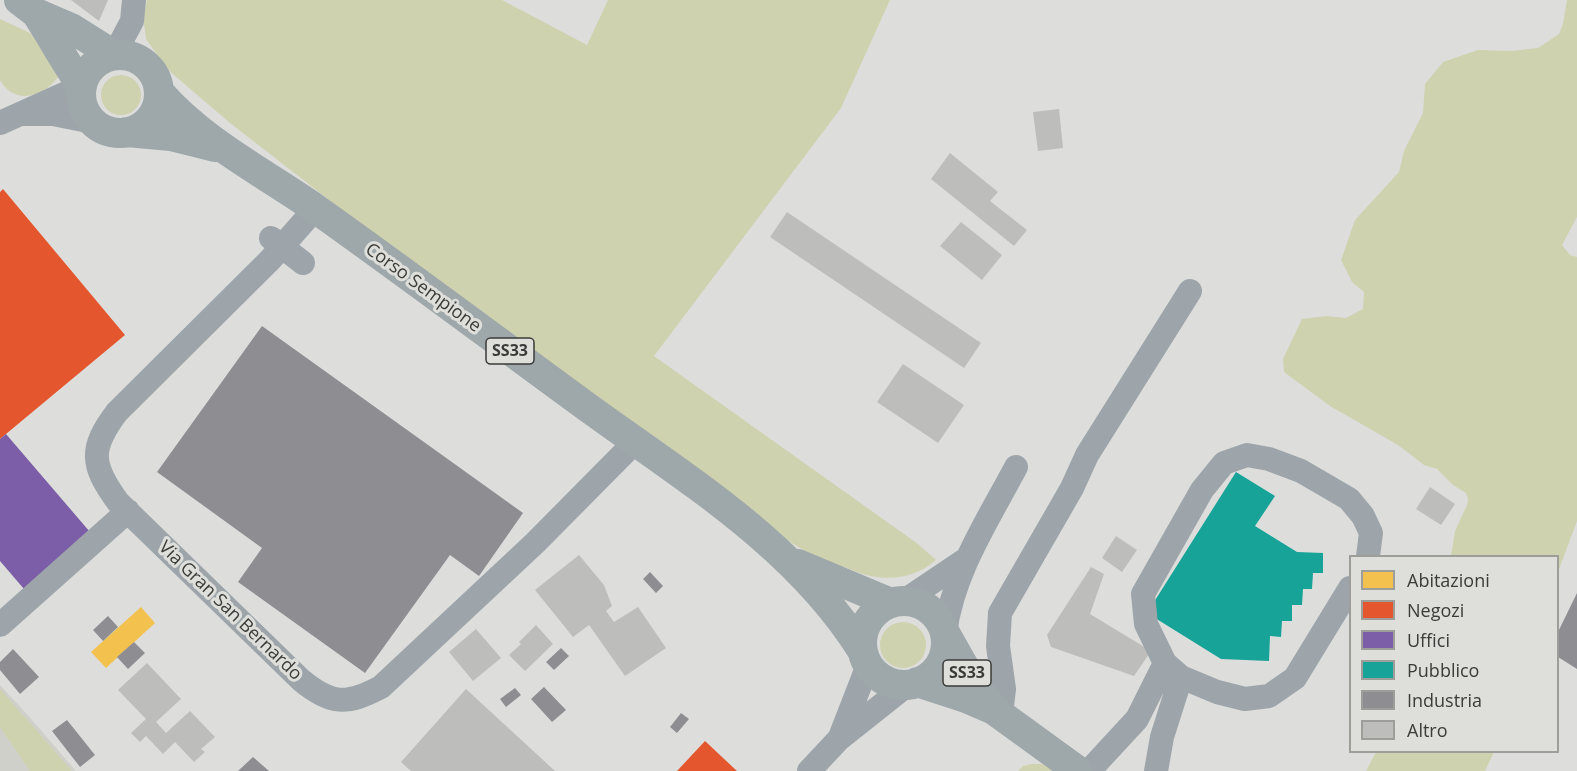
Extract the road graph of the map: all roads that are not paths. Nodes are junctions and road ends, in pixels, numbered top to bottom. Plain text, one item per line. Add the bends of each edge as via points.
1 (134, 0) edge
2 (28, 7) edge
3 (114, 55) junction
4 (82, 86) junction
5 (160, 93) junction
6 (5, 120) edge
7 (93, 122) junction
8 (127, 132) junction
9 (225, 150) junction
10 (315, 209) junction
11 (276, 242) junction
12 (303, 264) dead end
13 (1190, 291) dead end
14 (635, 442) junction
15 (1016, 467) dead end
16 (128, 511) junction
17 (1368, 555) edge
18 (968, 558) junction
19 (790, 561) junction
20 (1349, 590) edge
21 (897, 602) junction
22 (4, 614) edge
23 (945, 633) junction
24 (866, 659) junction
25 (1173, 670) junction
26 (912, 684) junction
27 (998, 712) junction
28 (839, 739) junction
29 (809, 771) edge
30 (1078, 771) edge
31 (1089, 771) edge
32 (1156, 771) edge

1 - 3 street via 132,21
2 - 3 main road
2 - 4 main road
3 - 4 main road via 94,65
3 - 5 main road via 135,57 145,63 158,82
4 - 6 street
4 - 7 main road via 83,105
5 - 8 main road via 155,113 148,122
5 - 9 main road, Corso Sempione
6 - 7 street via 53,114
7 - 8 main road via 103,129
8 - 9 main road, Corso Sempione via 171,136
9 - 10 main road, Corso Sempione / SS33
10 - 11 street, Via Gran San Bernardo
10 - 14 main road, Corso Sempione / SS33
11 - 12 street
11 - 16 street, Via Gran San Bernardo via 104,428 95,458 108,488
13 - 27 street via 1087,456 1000,613 998,646 1004,689
14 - 16 street, Via Gran San Bernardo via 535,543 381,687 362,697 342,700 319,695 301,680
14 - 19 main road, Corso Sempione / SS33
15 - 18 street
16 - 22 street
17 - 25 street via 1371,533 1349,499 1301,471 1269,459 1247,455 1224,463 1202,490 1143,594 1146,624
18 - 21 street
18 - 23 street via 950,603
19 - 21 main road, Corso Sempione / SS33
19 - 24 main road, Corso Sempione / SS33 via 845,623
20 - 25 street via 1295,678 1269,696 1245,699 1217,692
21 - 23 main road, SS33 via 918,603 930,610
21 - 24 main road via 871,616 865,627 861,638
23 - 26 main road, SS33 via 943,658 937,669
23 - 27 main road, SS33 via 975,686
24 - 26 main road, SS33 via 885,680
24 - 28 street
25 - 31 street via 1137,719
25 - 32 street
26 - 27 main road, SS33 via 966,698
26 - 28 street
27 - 30 main road, SS33
28 - 29 street

